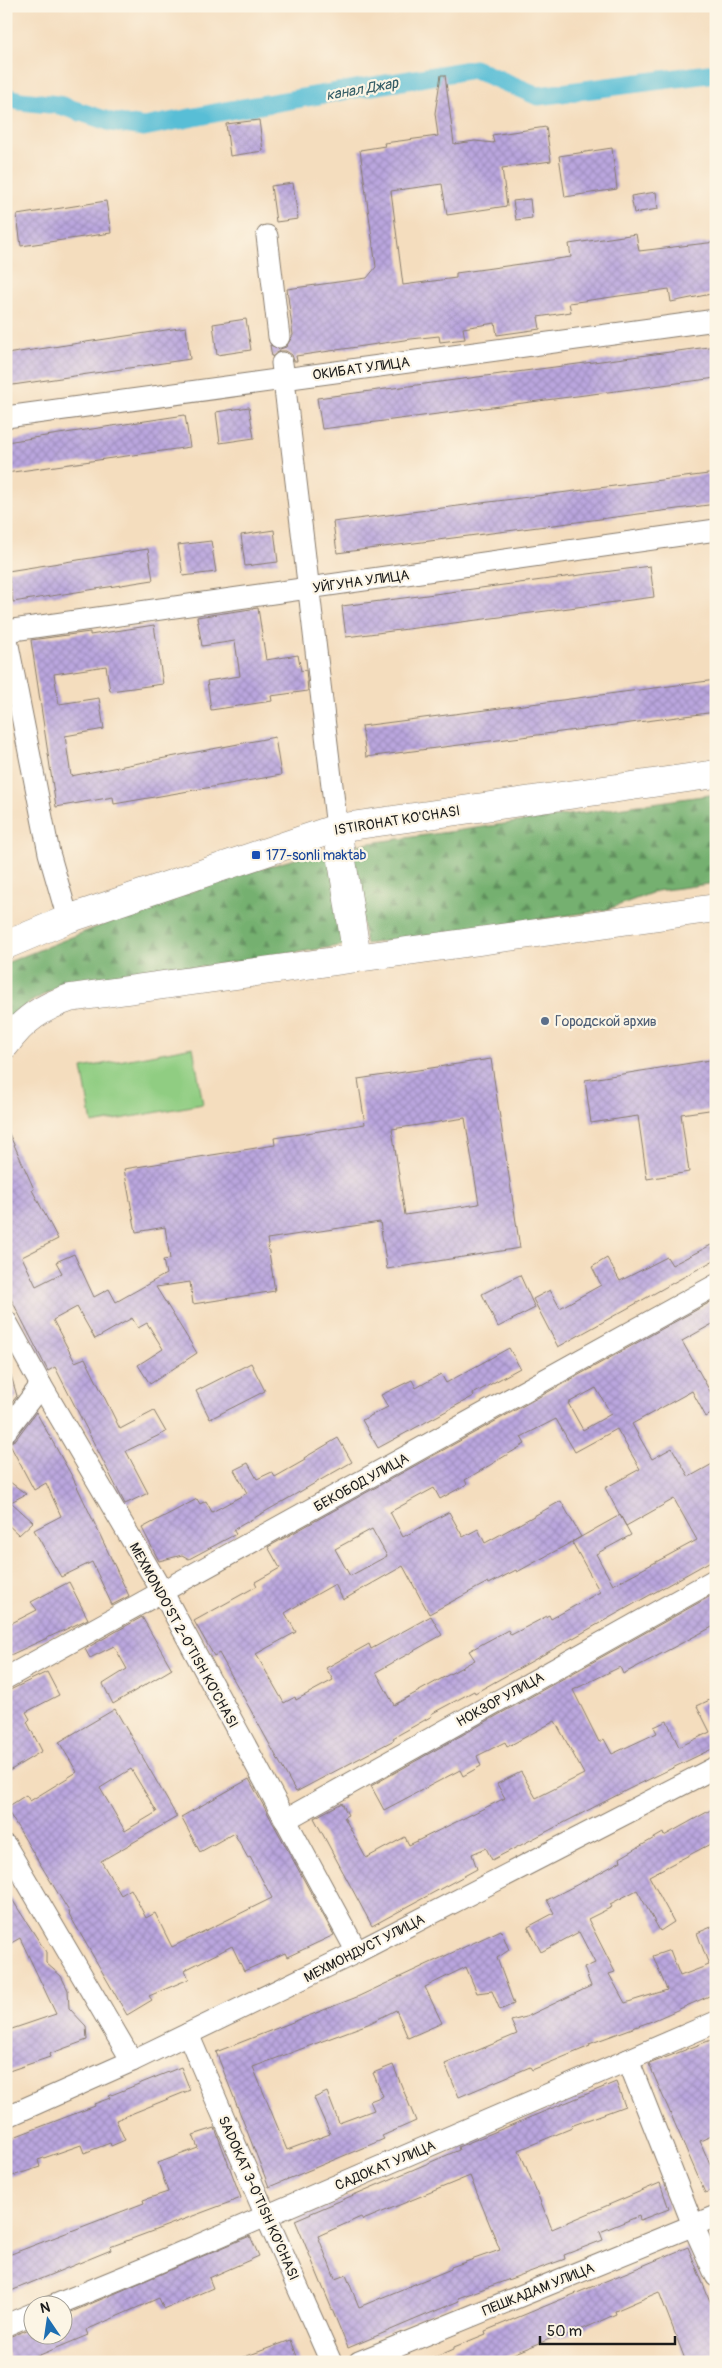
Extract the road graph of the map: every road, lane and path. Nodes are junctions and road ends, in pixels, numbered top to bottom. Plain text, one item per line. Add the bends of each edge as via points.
1 (267, 236) dead end
2 (716, 320) edge
3 (279, 337) dead end
4 (283, 371) junction
5 (6, 417) edge
6 (716, 530) edge
7 (309, 588) junction
8 (6, 633) edge
9 (716, 774) edge
10 (338, 828) junction
11 (716, 908) edge
12 (68, 919) junction
13 (6, 945) edge
14 (357, 958) junction
15 (6, 1044) edge
16 (716, 1285) edge
17 (6, 1321) edge
18 (41, 1385) junction
19 (6, 1432) edge
20 (716, 1579) edge
21 (163, 1593) junction
22 (6, 1678) edge
23 (716, 1767) edge
24 (285, 1820) junction
25 (6, 1846) edge
26 (357, 1952) junction
27 (716, 2022) edge
28 (188, 2034) junction
29 (628, 2060) junction
30 (132, 2061) junction
31 (6, 2117) edge
32 (266, 2216) junction
33 (716, 2216) edge
34 (693, 2225) junction
35 (716, 2276) edge
36 (72, 2298) edge
37 (22, 2318) edge
38 (6, 2325) edge
39 (332, 2362) edge
40 (359, 2362) edge

1 - 3 street
2 - 4 street, ОКИБАТ УЛИЦА
4 - 5 street, ОКИБАТ УЛИЦА
4 - 7 street
6 - 7 street, УЙГУНА УЛИЦА
7 - 8 street, УЙГУНА УЛИЦА
7 - 10 street
8 - 12 street via 49,853
9 - 10 main road, ISTIROHAT KO'CHASI
10 - 12 main road, ISTIROHAT KO'CHASI
10 - 14 main road
11 - 14 main road
12 - 13 main road, ISTIROHAT KO'CHASI
14 - 15 main road via 70,998 38,1010
16 - 21 street, БЕКОБОД УЛИЦА
17 - 18 street, MEXMONDO'ST 2-O'TISH KO'CHASI
18 - 19 street
18 - 21 street, MEXMONDO'ST 2-O'TISH KO'CHASI
20 - 24 street, НОКЗОР УЛИЦА
21 - 22 street, БЕКОБОД УЛИЦА
21 - 24 street, MEXMONDO'ST 2-O'TISH KO'CHASI
23 - 26 street, МЕХМОНДУСТ УЛИЦА
24 - 26 street, MEXMONDO'ST 2-O'TISH KO'CHASI
25 - 30 street
26 - 28 street, МЕХМОНДУСТ УЛИЦА
27 - 29 street, САДОКАТ УЛИЦА
28 - 30 street, МЕХМОНДУСТ УЛИЦА
28 - 32 street, SADOKAT 3-O'TISH KO'CHASI
29 - 32 street, САДОКАТ УЛИЦА
29 - 34 street
30 - 31 street, МЕХМОНДУСТ УЛИЦА
32 - 36 street, САДОКАТ УЛИЦА
32 - 39 street, SADOKAT 3-O'TISH KO'CHASI
33 - 34 street, ПЕШКАДАМ УЛИЦА
34 - 35 street
34 - 40 street, ПЕШКАДАМ УЛИЦА
37 - 38 street

